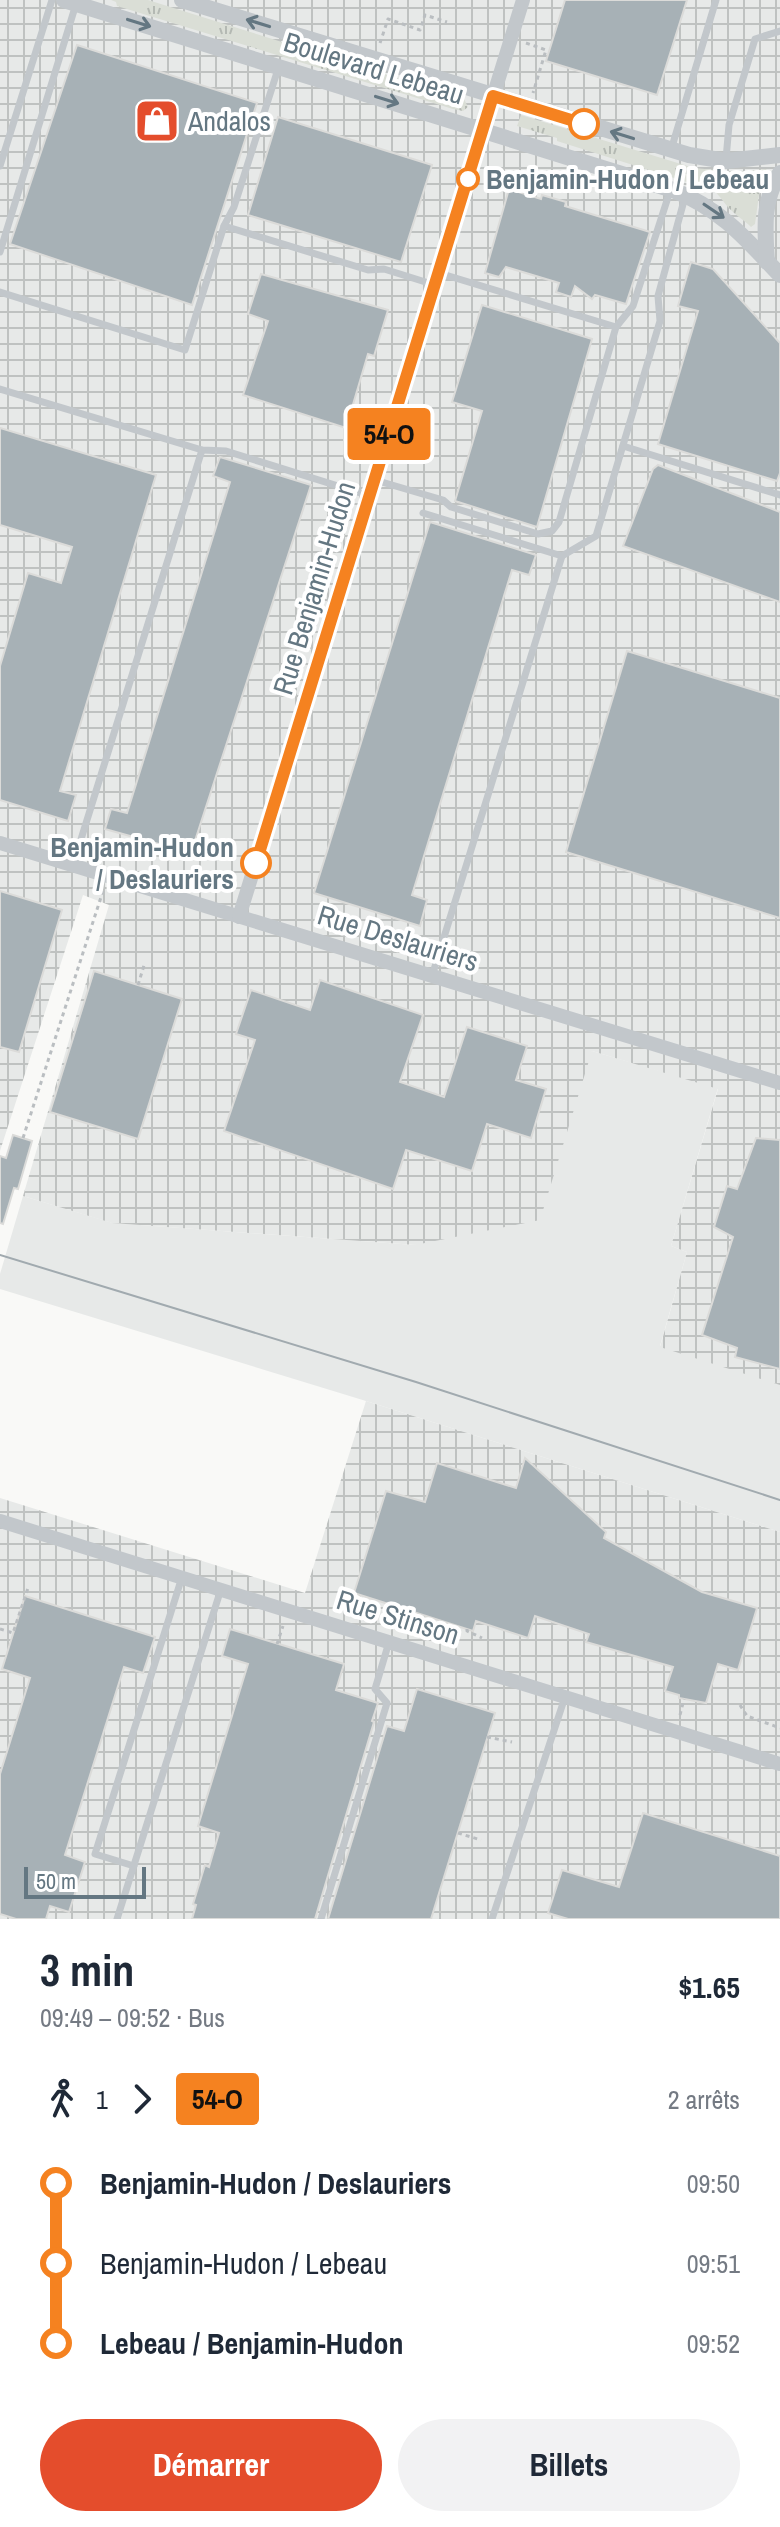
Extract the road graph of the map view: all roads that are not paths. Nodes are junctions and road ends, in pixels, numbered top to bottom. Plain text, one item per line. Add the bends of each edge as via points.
1 (52, 0) edge
2 (182, 0) edge
3 (523, 0) edge
4 (716, 0) edge
5 (70, 2) edge
6 (780, 31) edge
7 (279, 66) junction
8 (493, 96) junction
9 (483, 129) junction
10 (671, 150) junction
11 (780, 155) edge
12 (726, 161) junction
13 (0, 166) edge
14 (780, 173) edge
15 (678, 192) junction
16 (224, 226) junction
17 (0, 252) edge
18 (767, 262) junction
19 (780, 275) edge
20 (437, 279) junction
21 (0, 292) edge
22 (616, 327) junction
23 (0, 389) edge
24 (623, 446) junction
25 (202, 450) junction
26 (375, 480) junction
27 (780, 495) edge
28 (370, 496) junction
29 (423, 513) dead end
30 (562, 556) junction
31 (0, 843) edge
32 (73, 866) junction
33 (239, 917) junction
34 (432, 976) junction
35 (780, 1083) edge
36 (2, 1521) edge
37 (0, 1537) edge
38 (182, 1577) junction
39 (221, 1589) junction
40 (389, 1642) junction
41 (565, 1697) junction
42 (780, 1764) edge
43 (134, 1866) junction
44 (117, 1919) edge
45 (321, 1919) edge
46 (492, 1919) edge

1 - 13 lane
8 -> 2 street, Boulevard Lebeau
3 - 8 street, Rue Benjamin-Hudon
4 - 10 lane
5 -> 7 street, Boulevard Lebeau
5 - 17 lane
6 - 12 lane via 755,39 729,125
7 -> 9 street, Boulevard Lebeau
7 - 16 lane
8 - 9 street, Rue Benjamin-Hudon
10 -> 8 street, Boulevard Lebeau
9 - 15 street, Boulevard Lebeau
9 - 20 street, Rue Benjamin-Hudon
10 - 12 street, Boulevard Lebeau
11 - 12 street, Boulevard Lebeau
14 - 18 street via 766,207
15 -> 18 street, Boulevard Lebeau via 728,221
15 - 22 lane via 632,310
15 - 24 lane via 658,296 660,321
16 - 20 lane via 368,270
16 - 21 lane via 185,350
18 - 19 street, Boulevard Lebeau
20 - 22 lane
20 - 26 street, Rue Benjamin-Hudon
22 - 26 lane via 552,531 538,534
23 - 25 lane
24 - 27 lane
24 - 30 lane via 596,536
25 - 28 lane via 226,451
25 - 32 lane
26 - 28 street, Rue Benjamin-Hudon
28 - 33 street, Rue Benjamin-Hudon
29 - 30 lane
30 - 34 lane
31 - 32 street, Rue Deslauriers
32 - 33 street, Rue Deslauriers
33 - 34 street, Rue Deslauriers
34 - 35 street, Rue Deslauriers
36 - 37 street
36 - 38 street, Rue Stinson
38 - 39 street, Rue Stinson
38 - 43 lane via 95,1854
39 - 40 street, Rue Stinson
39 - 43 lane
40 - 41 street, Rue Stinson
40 - 45 lane via 375,1689 387,1703
41 - 42 street, Rue Stinson
41 - 46 lane
43 - 44 lane

